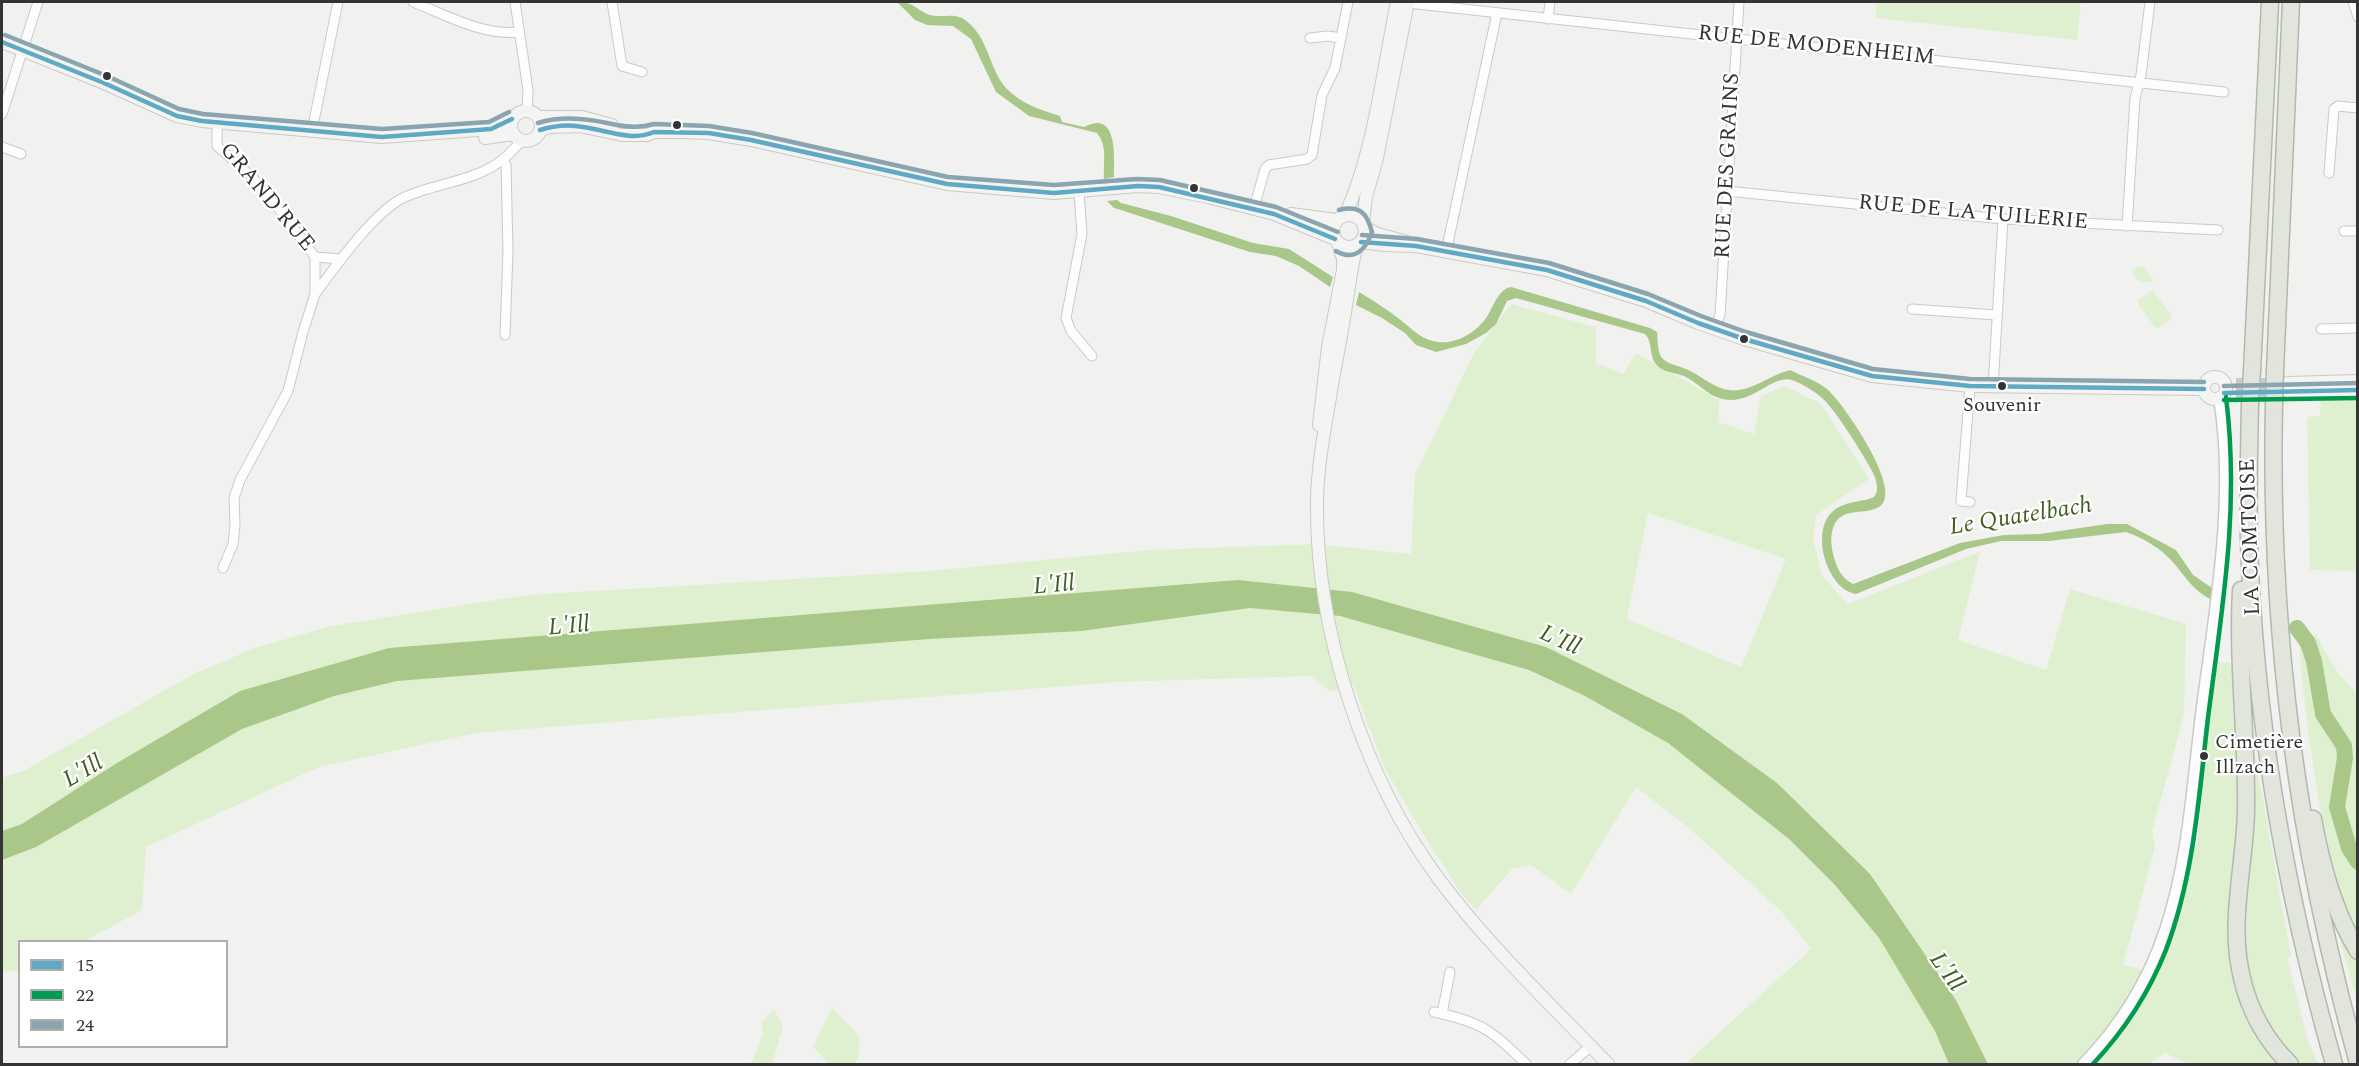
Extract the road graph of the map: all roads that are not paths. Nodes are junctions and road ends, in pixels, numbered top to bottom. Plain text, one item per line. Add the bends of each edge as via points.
1 (38, 2) edge
2 (338, 2) edge
3 (413, 2) edge
4 (515, 2) edge
5 (612, 2) edge
6 (1336, 2) edge
7 (1403, 2) edge
8 (1550, 2) edge
9 (1739, 2) edge
10 (2150, 2) edge
11 (2270, 2) edge
12 (2291, 2) edge
13 (2353, 2) edge
14 (1348, 3) edge
15 (1497, 13) junction
16 (2358, 17) edge
17 (1548, 19) junction
18 (519, 33) junction
19 (1310, 38) dead end
20 (1341, 38) junction
21 (1737, 38) junction
22 (2, 42) edge
23 (22, 50) junction
24 (642, 72) dead end
25 (2140, 83) junction
26 (2224, 92) dead end
27 (2358, 108) edge
28 (2, 114) edge
29 (532, 114) junction
30 (513, 119) junction
31 (217, 122) junction
32 (540, 130) junction
33 (312, 131) junction
34 (654, 132) junction
35 (415, 136) junction
36 (517, 137) junction
37 (2, 147) edge
38 (21, 154) dead end
39 (499, 163) junction
40 (2329, 173) dead end
41 (1727, 191) junction
42 (1079, 192) junction
43 (1254, 208) junction
44 (1274, 214) junction
45 (1341, 218) junction
46 (2003, 219) junction
47 (1364, 225) junction
48 (2127, 226) junction
49 (2218, 230) dead end
50 (2344, 231) dead end
51 (2358, 231) edge
52 (1337, 241) junction
53 (1359, 243) junction
54 (1416, 246) junction
55 (1446, 252) junction
56 (315, 256) junction
57 (341, 259) junction
58 (1346, 280) junction
59 (315, 294) junction
60 (1912, 309) dead end
61 (1996, 315) junction
62 (2358, 328) edge
63 (1714, 329) junction
64 (2321, 329) dead end
65 (505, 335) dead end
66 (1092, 356) dead end
67 (2358, 381) edge
68 (1970, 386) junction
69 (1993, 387) junction
70 (2204, 389) junction
71 (2358, 390) edge
72 (2228, 391) junction
73 (1970, 502) dead end
74 (2249, 542) junction
75 (223, 568) dead end
76 (2285, 696) junction
77 (2358, 951) edge
78 (1450, 972) dead end
79 (1591, 1046) junction
80 (2358, 1063) edge
81 (1526, 1065) edge
82 (1569, 1065) edge
83 (1608, 1065) edge
84 (2083, 1065) edge
85 (2290, 1065) edge
86 (2334, 1065) edge

1 - 23 street
2 - 33 street
3 - 18 street via 483,29
4 - 18 street
5 - 24 street via 622,66
6 - 14 street
7 - 15 street, RUE DE MODENHEIM
7 - 45 main road via 1356,193
7 - 47 main road
8 - 17 street
9 - 21 street, RUE DES GRAINS
10 - 25 street
11 - 74 highway, LA COMTOISE, bridge via 2250,404
12 - 76 highway, LA COMTOISE, bridge via 2273,510
13 - 16 street
14 - 20 street
15 - 17 street, RUE DE MODENHEIM
15 - 55 street
17 - 21 street, RUE DE MODENHEIM
18 - 29 street
19 - 20 street
20 - 43 street via 1335,68 1322,95 1312,155 1269,165
21 - 25 street, RUE DE MODENHEIM
21 - 41 street, RUE DES GRAINS
22 - 23 main road, GRAND'RUE
23 - 28 street
23 - 31 main road, GRAND'RUE via 177,116
25 - 26 street, RUE DE MODENHEIM
25 - 48 street via 2134,98
27 - 40 street via 2338,106 2334,110
29 - 30 main road via 518,113
29 - 32 main road
29 - 34 main road via 582,117
30 - 35 main road via 491,129
30 - 36 main road via 511,127
31 - 33 main road
31 - 56 street, GRAND'RUE via 217,146 269,196
32 - 34 main road via 580,126 622,135
32 - 36 main road via 535,138
33 - 35 main road
34 - 42 main road via 709,133 751,140 947,184
35 - 36 main road via 440,140
36 - 39 street, GRAND'RUE
37 - 38 street
39 - 57 street, GRAND'RUE via 403,198 386,209
39 - 65 street via 506,165
41 - 46 street, RUE DE LA TUILERIE
41 - 63 street, RUE DES GRAINS via 1720,315
42 - 43 main road via 1138,186
42 - 66 street via 1082,234 1066,318 1071,331
43 - 44 main road
44 - 45 main road
44 - 52 main road via 1326,233
45 - 47 main road via 1355,216
45 - 52 main road via 1333,230
46 - 48 street, RUE DE LA TUILERIE
46 - 61 street
47 - 53 main road
47 - 54 main road via 1378,234
48 - 49 street, RUE DE LA TUILERIE
50 - 51 street
52 - 53 main road via 1347,247
52 - 58 main road
53 - 54 main road
53 - 58 main road
54 - 55 main road
55 - 63 main road via 1547,270 1646,301
56 - 57 street, GRAND'RUE
56 - 59 street
57 - 59 street
58 - 79 main road via 1317,498 1328,617 1354,714 1391,799 1437,877 1466,914
59 - 75 street via 285,399 234,498 233,544
60 - 61 street
61 - 69 street
62 - 64 street
63 - 68 main road via 1872,376
67 - 71 main road via 2288,388
68 - 69 main road
68 - 73 street via 1960,501
69 - 70 main road
70 - 72 main road via 2209,398
70 - 72 main road via 2207,381 2218,378
72 - 84 street via 2219,583 2185,851 2165,929 2143,983 2103,1044
74 - 85 highway via 2241,592 2246,810 2236,938 2241,977 2253,1010 2271,1044
74 - 86 highway, LA COMTOISE via 2261,700 2278,830 2314,995
76 - 77 highway via 2301,745 2316,835 2335,902
76 - 80 highway, LA COMTOISE via 2317,897
78 - 81 street via 1438,1013 1477,1023 1495,1034
79 - 82 street
79 - 83 main road

